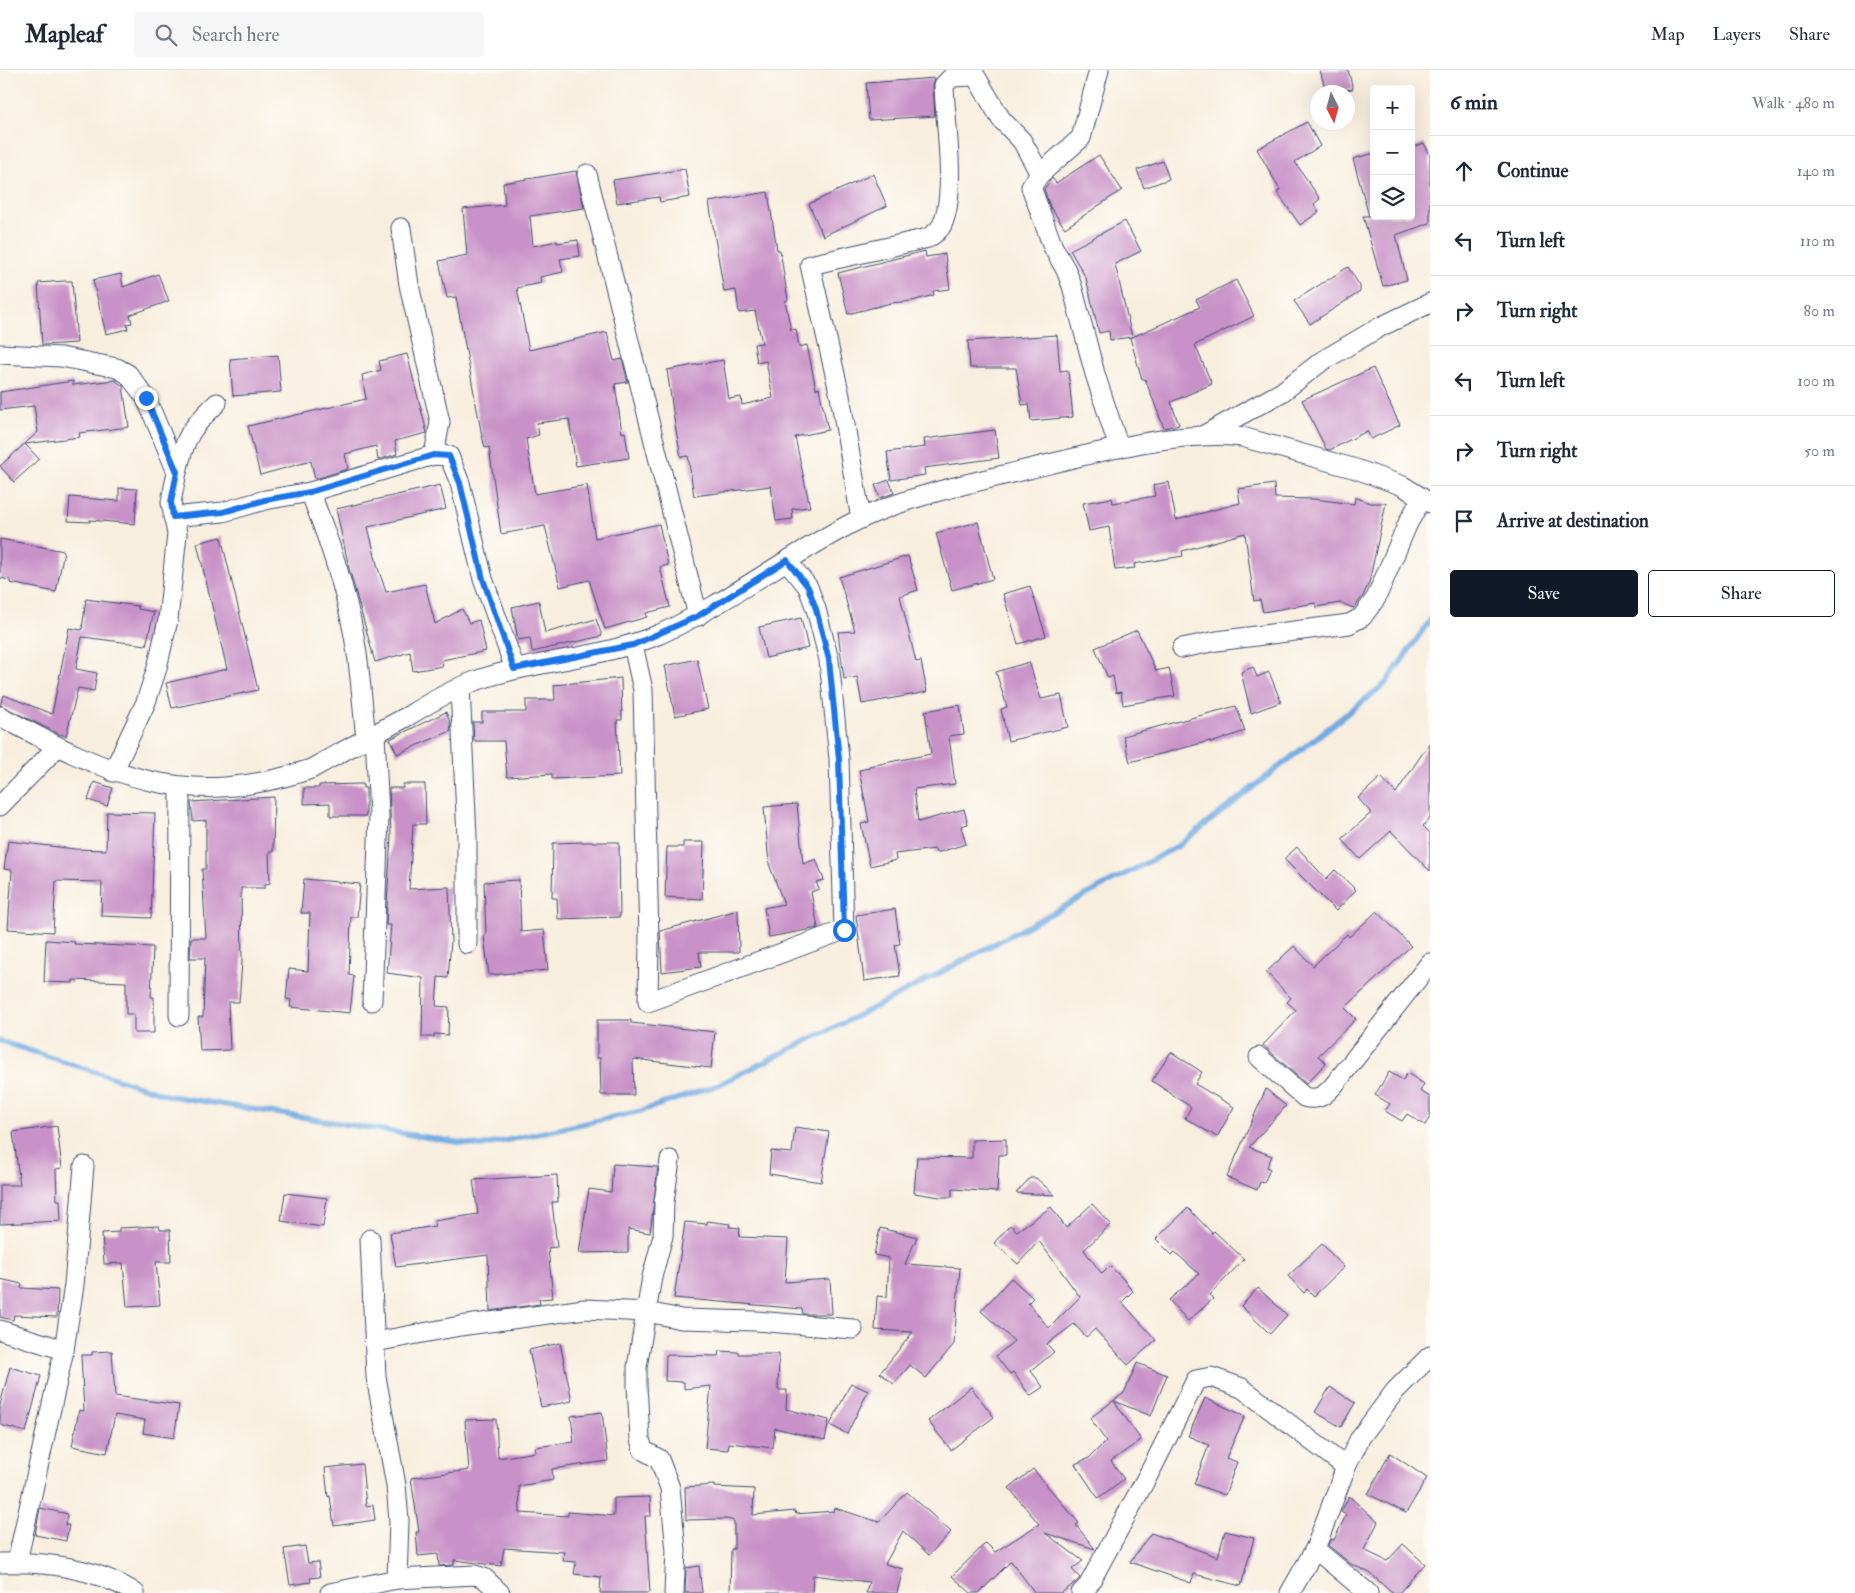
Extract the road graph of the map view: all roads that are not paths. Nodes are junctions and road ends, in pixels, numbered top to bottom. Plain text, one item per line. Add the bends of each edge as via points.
1 (1099, 70) edge
2 (973, 73) edge
3 (587, 174) dead end
4 (1040, 174) junction
5 (401, 228) dead end
6 (1430, 303) edge
7 (0, 354) edge
8 (217, 403) dead end
9 (1203, 436) junction
10 (1119, 448) junction
11 (434, 455) junction
12 (177, 472) junction
13 (310, 492) junction
14 (1426, 501) edge
15 (173, 517) junction
16 (861, 519) junction
17 (787, 560) junction
18 (698, 616) junction
19 (633, 645) junction
20 (1182, 648) dead end
21 (514, 669) junction
22 (460, 687) junction
23 (0, 716) edge
24 (370, 736) junction
25 (57, 747) junction
26 (113, 772) junction
27 (180, 787) junction
28 (0, 806) edge
29 (467, 944) dead end
30 (1430, 963) edge
31 (372, 1001) dead end
32 (179, 1016) dead end
33 (1259, 1057) dead end
34 (670, 1160) dead end
35 (84, 1166) dead end
36 (370, 1239) dead end
37 (647, 1312) junction
38 (853, 1329) dead end
39 (0, 1330) edge
40 (375, 1342) junction
41 (64, 1350) junction
42 (1430, 1356) edge
43 (1346, 1467) junction
44 (1315, 1549) junction
45 (9, 1563) edge
46 (397, 1579) junction
47 (135, 1593) edge
48 (330, 1593) edge
49 (500, 1593) edge
50 (674, 1593) edge
51 (1082, 1593) edge
52 (1290, 1593) edge
53 (1368, 1593) edge

1 - 4 street via 1081,138
2 - 4 street via 1001,119 1022,142
2 - 16 street via 952,77 944,85 949,160 946,210 940,229 928,238 810,265 840,396
3 - 18 street
4 - 10 street via 1030,188 1052,248 1072,286
5 - 11 street via 408,285 440,422
6 - 9 street via 1380,327 1322,361 1282,392
7 - 12 street via 61,357 117,368 128,374 146,398
8 - 12 street via 194,424 183,445
9 - 10 street
9 - 14 street via 1242,438 1356,469 1403,486
10 - 16 street via 983,480 895,505
11 - 13 street
11 - 21 street via 449,456 456,467 483,579
12 - 15 street via 171,502
13 - 15 street via 223,512
13 - 24 street via 331,543 357,653
14 - 20 street via 1408,523 1376,598 1362,617 1349,624
15 - 26 street via 177,534 162,649 146,702
16 - 17 street
17 - 18 street
17 - 19 street via 808,587 829,660 839,759 844,930 648,1002 643,690
18 - 19 street
19 - 21 street
21 - 22 street
22 - 24 street
22 - 29 street via 467,837
23 - 25 street
24 - 27 street via 311,769 289,776 251,784
24 - 31 street via 379,814
25 - 26 street
25 - 28 street
26 - 27 street
27 - 32 street
30 - 33 street via 1322,1096 1304,1097
34 - 37 street via 663,1236
35 - 41 street via 74,1285
36 - 40 street
37 - 38 street via 681,1320
37 - 40 street via 586,1309 460,1326
37 - 50 street via 637,1367 638,1427 643,1450 659,1459 670,1488 676,1551
39 - 41 street
40 - 46 street via 376,1376 396,1485 399,1521
41 - 45 street
42 - 43 street via 1379,1410
43 - 44 street
43 - 51 street via 1242,1388 1211,1377 1196,1380 1154,1466
44 - 52 street
44 - 53 street
45 - 47 street via 38,1563 97,1576
46 - 48 street
46 - 49 street via 475,1575 484,1578

